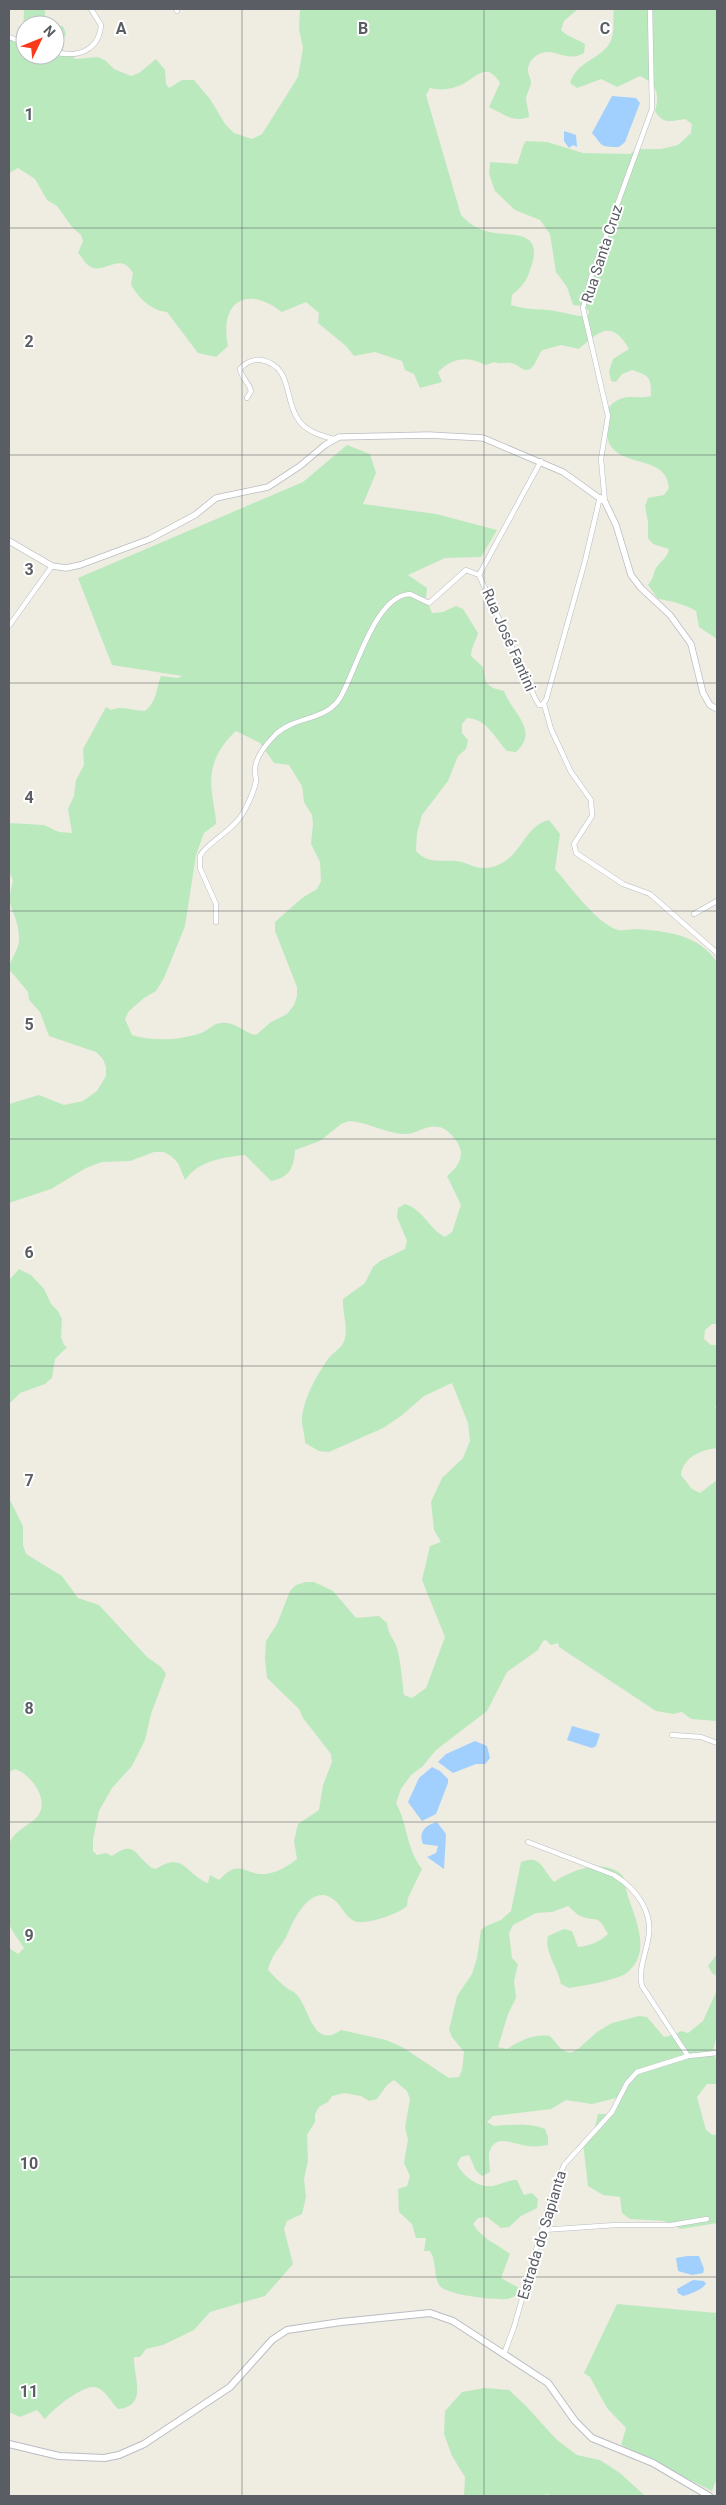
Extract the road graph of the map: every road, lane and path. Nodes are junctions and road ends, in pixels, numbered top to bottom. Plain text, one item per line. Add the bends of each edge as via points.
1 (91, 9) edge
2 (650, 9) edge
3 (65, 55) edge
4 (247, 398) dead end
5 (334, 439) junction
6 (541, 461) junction
7 (600, 497) junction
8 (605, 502) junction
9 (9, 541) edge
10 (52, 566) junction
11 (479, 575) junction
12 (9, 626) edge
13 (544, 704) junction
14 (717, 709) edge
15 (717, 901) edge
16 (694, 914) dead end
17 (216, 922) dead end
18 (717, 953) edge
19 (672, 1735) dead end
20 (717, 1743) edge
21 (528, 1842) dead end
22 (717, 2053) edge
23 (688, 2056) junction
24 (707, 2219) dead end
25 (542, 2230) junction
26 (504, 2354) junction
27 (9, 2444) edge
28 (709, 2496) edge

1 - 3 street via 100,25 96,43 78,54
2 - 8 street, Rua Santa Cruz via 652,108 592,274 583,308 608,416 601,459
4 - 5 street via 250,385 240,369 258,360 273,363 282,372 294,412 301,423 318,435
5 - 6 street via 419,435 478,437
5 - 10 street via 268,486 216,498 175,527 128,549 80,565
6 - 7 street via 577,480
6 - 11 street, Rua José Fantini
7 - 8 street
7 - 13 street, Rua José Fantini
8 - 14 street via 616,525 631,575 670,615 691,644 703,693 710,705
9 - 10 street
10 - 12 street
11 - 13 street, Rua José Fantini via 537,702
11 - 17 street via 466,570 429,603 410,594 395,601 375,621 334,707 295,722 274,736 256,762 253,792 243,813 233,827 200,856 200,868 216,904
13 - 18 street via 560,750 592,806 592,816 574,844 576,853 623,884 650,894
15 - 16 street
19 - 20 street via 701,1737
21 - 23 street via 614,1875 637,1894 648,1918 649,1932 640,1973 642,1986
22 - 23 street, Estrada do Sapianta
23 - 25 street, Estrada do Sapianta via 642,2069 627,2083 612,2112 564,2165
24 - 25 street via 671,2225
25 - 26 street, Estrada do Sapianta
26 - 27 main road via 453,2321 430,2313 287,2330 272,2340 230,2387 144,2444 123,2454 104,2458 59,2456
26 - 28 main road via 548,2383 575,2421 592,2438 653,2463

